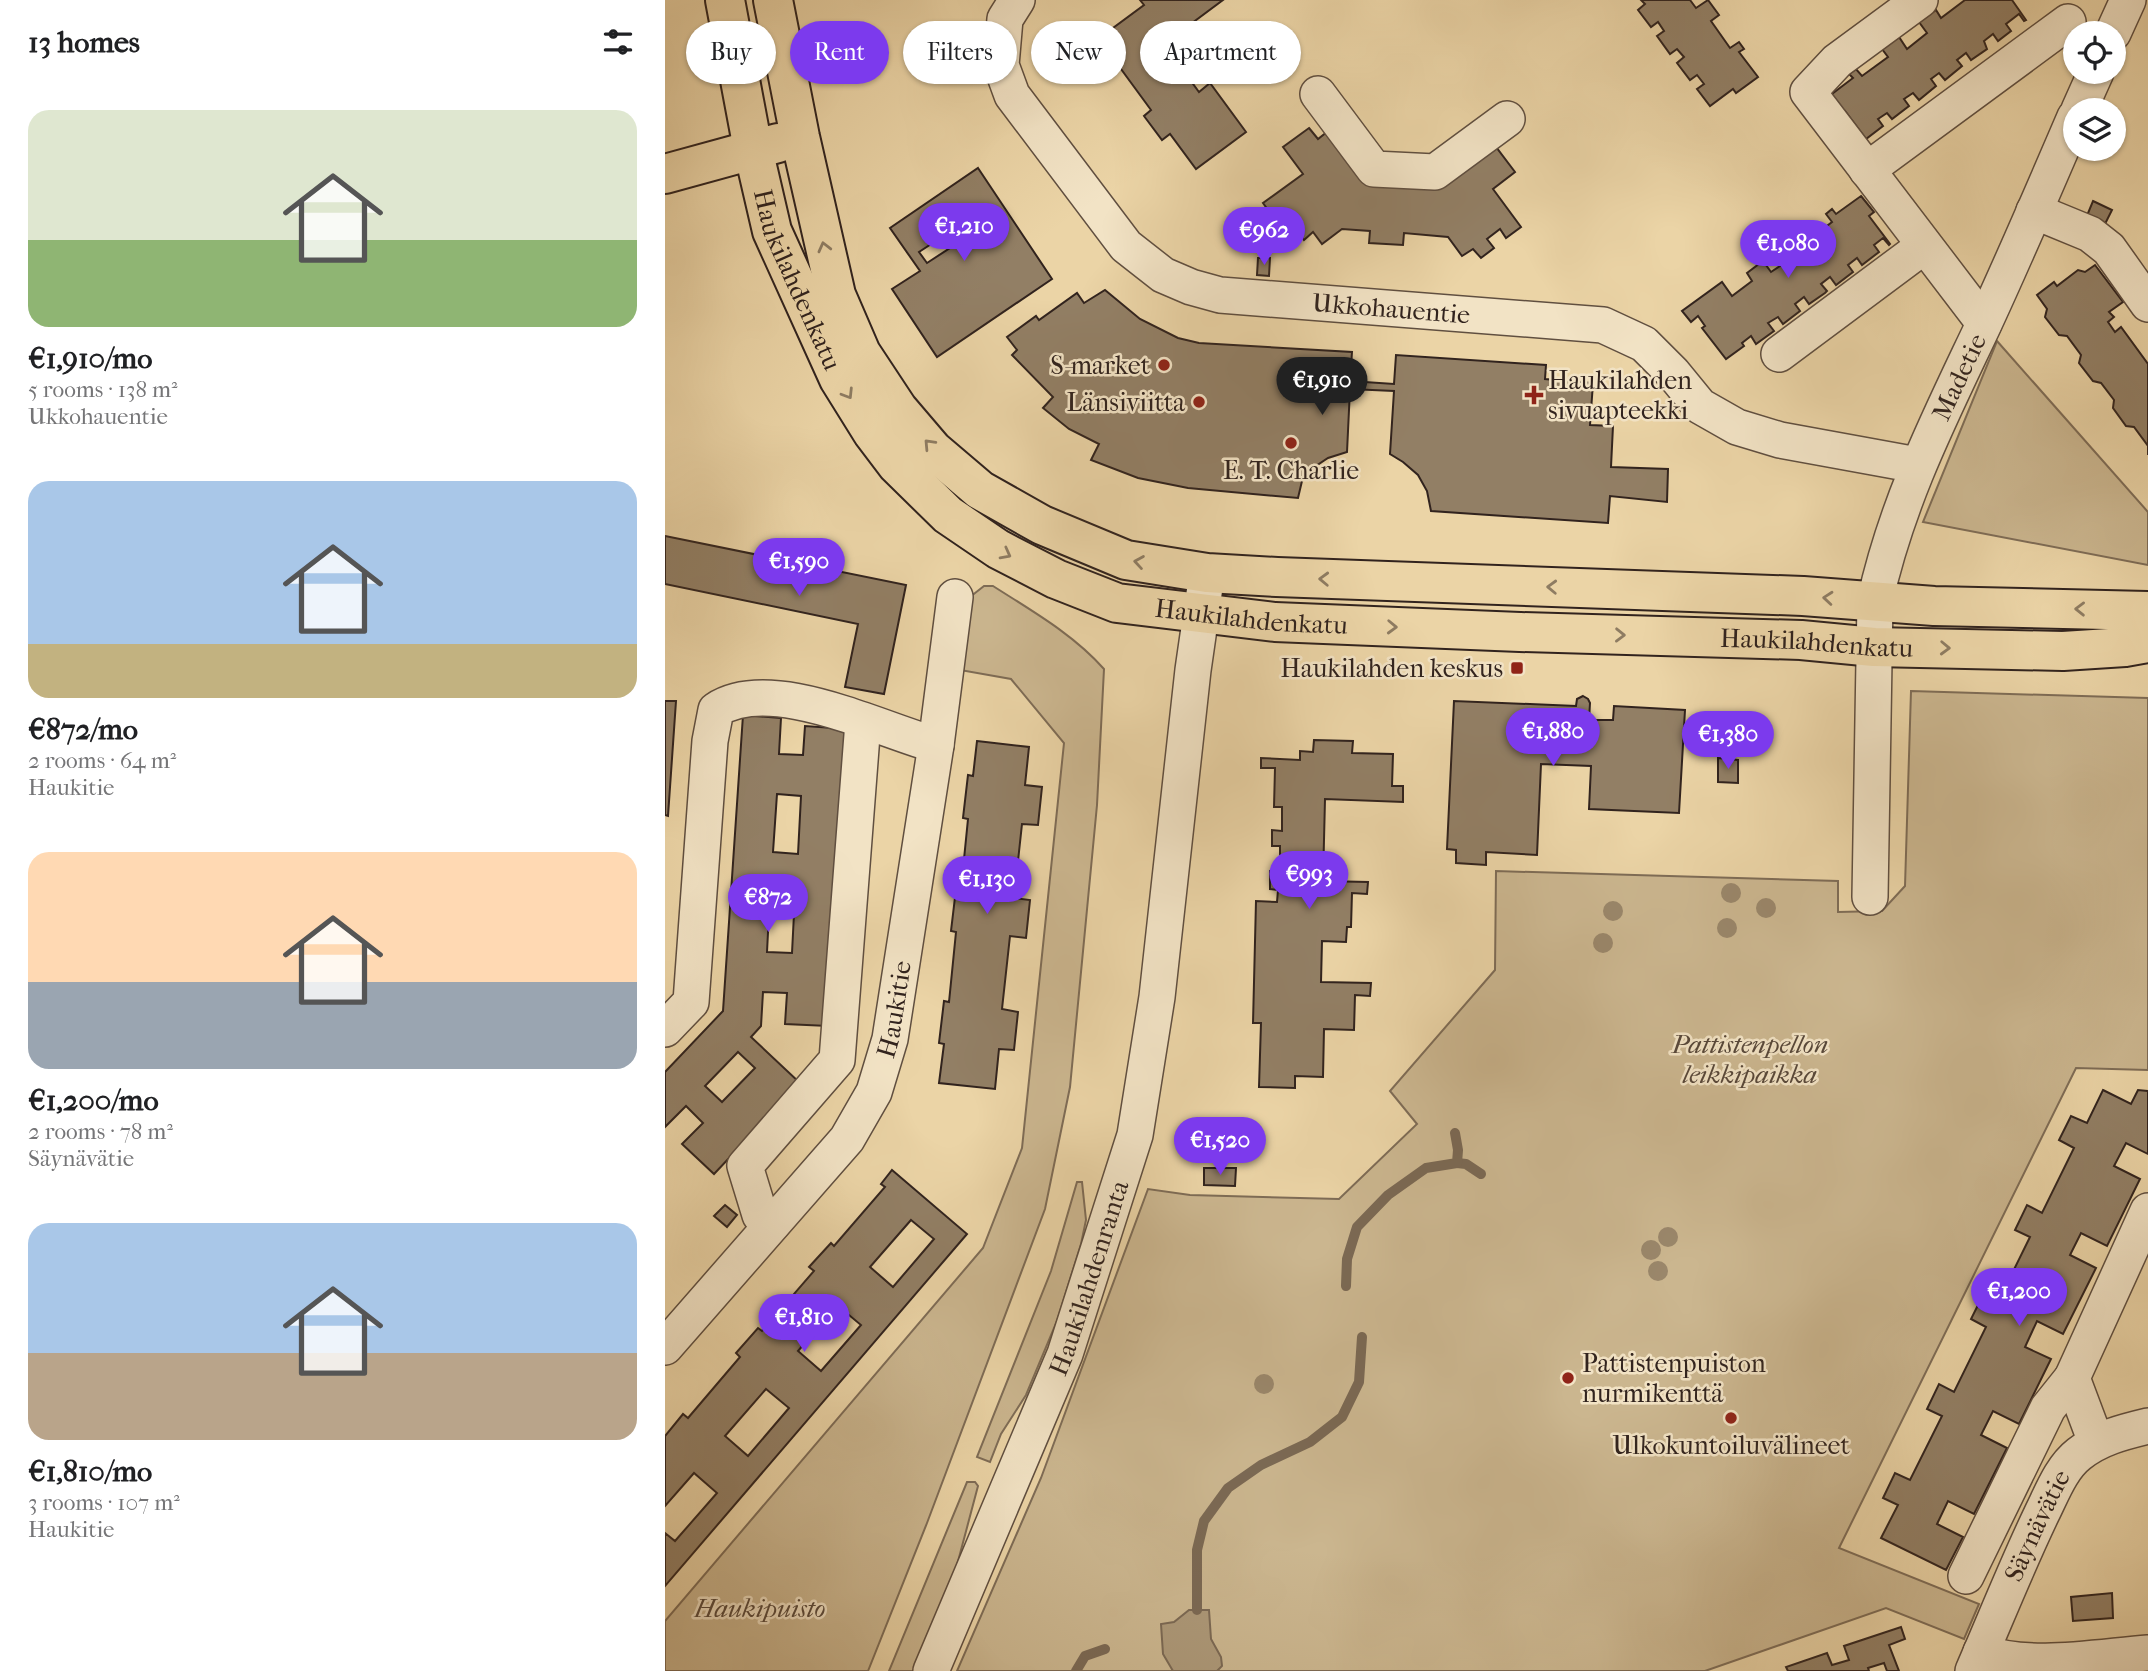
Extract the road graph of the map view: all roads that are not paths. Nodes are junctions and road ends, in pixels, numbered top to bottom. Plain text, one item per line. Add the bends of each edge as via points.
1 (725, 0) edge
2 (773, 0) edge
3 (1017, 0) edge
4 (1920, 0) edge
5 (2065, 18) edge
6 (1318, 94) dead end
7 (1507, 120) dead end
8 (800, 137) junction
9 (2063, 145) edge
10 (753, 149) junction
11 (1867, 170) junction
12 (665, 174) edge
13 (2034, 211) junction
14 (1924, 246) junction
15 (2148, 304) edge
16 (1984, 323) junction
17 (1779, 354) dead end
18 (1917, 465) junction
19 (1207, 573) junction
20 (955, 597) dead end
21 (1875, 601) junction
22 (2148, 611) edge
23 (1202, 614) junction
24 (2148, 643) edge
25 (1874, 647) junction
26 (863, 722) junction
27 (936, 745) junction
28 (1870, 897) dead end
29 (665, 1029) edge
30 (2148, 1211) edge
31 (773, 1223) junction
32 (665, 1347) edge
33 (2072, 1378) junction
34 (2148, 1426) edge
35 (2096, 1442) junction
36 (1966, 1576) dead end
37 (2148, 1653) edge
38 (1977, 1662) edge
39 (931, 1671) edge

1 - 10 main road, Haukilahdenkatu
2 - 8 main road, Haukilahdenkatu
3 - 18 street, Ukkohauentie via 1005,19 1001,65 1012,95 1126,246 1163,275 1220,295 1603,325 1644,344 1700,406 1737,427 1780,440
4 - 11 street via 1837,61 1808,92
5 - 11 street
6 - 7 street via 1374,169 1435,173
8 - 10 main road
19 -> 8 main road, Haukilahdenkatu via 1126,560 1042,525 980,490 933,450 898,409 861,353 841,307
9 - 13 street, Madetie
10 - 12 main road
10 -> 23 main road, Haukilahdenkatu via 772,231 809,316 839,379 897,466 948,515 998,550 1056,579 1117,603
11 - 14 street
13 - 15 street via 2090,234 2109,249
13 - 16 street, Madetie
14 - 16 street
14 - 17 street
16 - 18 street, Madetie
18 - 21 street, Madetie
21 -> 19 main road, Haukilahdenkatu
19 - 23 street, Haukilahdenranta
20 - 27 street, Haukitie
22 -> 21 main road, Haukilahdenkatu
21 - 25 street, Madetie
23 -> 25 main road, Haukilahdenkatu via 1275,622 1801,640
23 - 39 street, Haukilahdenranta via 1157,997 1135,1135 1065,1354
25 -> 24 main road, Haukilahdenkatu via 2063,651
25 - 28 street, Madetie
26 - 27 street
26 - 29 street via 848,714 774,697 751,696 729,701 716,710 691,1002
26 - 31 street via 837,1060 745,1167 760,1215
27 - 31 street, Haukitie via 890,1039 874,1092 847,1139
30 - 33 street
31 - 32 street, Haukitie
33 - 35 street
33 - 36 street via 2048,1408
34 - 35 street, Säynävätie
35 - 38 street, Säynävätie via 2076,1456 2060,1476
37 - 38 street

